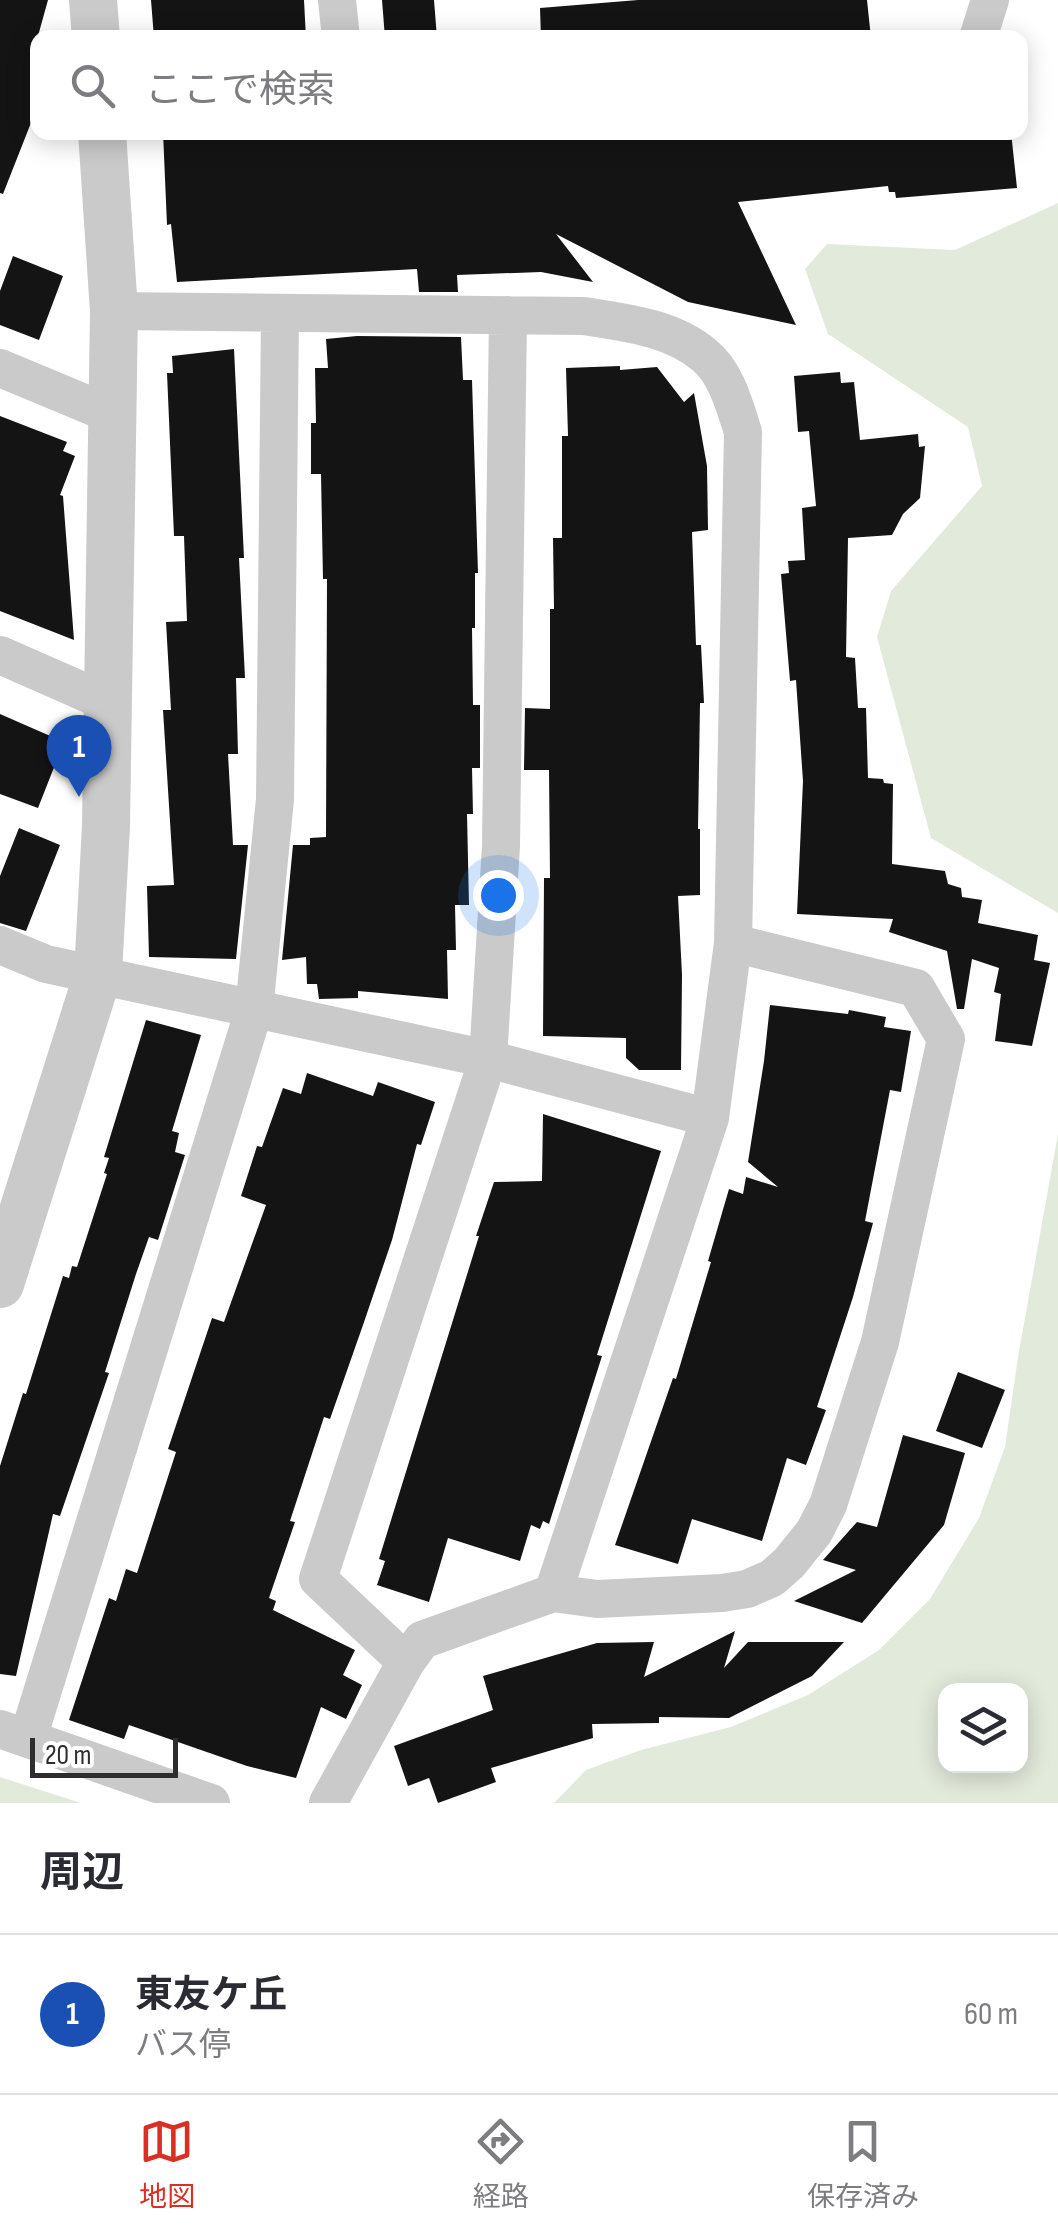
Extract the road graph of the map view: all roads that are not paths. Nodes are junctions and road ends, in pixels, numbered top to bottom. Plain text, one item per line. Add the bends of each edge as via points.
1 (93, 0) edge
2 (338, 0) edge
3 (990, 0) edge
4 (95, 30) edge
5 (340, 30) edge
6 (981, 30) edge
7 (103, 140) edge
8 (114, 310) junction
9 (280, 313) junction
10 (508, 316) junction
11 (0, 368) edge
12 (114, 415) junction
13 (0, 655) edge
14 (107, 702) junction
15 (733, 943) junction
16 (0, 945) edge
17 (98, 974) junction
18 (254, 1010) junction
19 (488, 1059) junction
20 (710, 1118) junction
21 (8, 1231) edge
22 (0, 1284) edge
23 (553, 1592) junction
24 (406, 1662) junction
25 (14, 1734) edge
26 (211, 1803) edge
27 (328, 1803) edge

1 - 4 street
2 - 5 street
3 - 6 street
7 - 8 street
8 - 9 street
8 - 12 street
9 - 10 street
9 - 18 street via 275,799
10 - 15 street via 584,316 646,327 706,356 730,391 743,432
10 - 19 street via 501,846
11 - 12 street
12 - 14 street
13 - 14 street
14 - 17 street
15 - 20 street
15 - 23 street via 916,988 946,1039 880,1342 828,1505 814,1532 772,1578 722,1593 597,1599
16 - 17 street via 46,964
17 - 18 street
17 - 21 street
18 - 19 street
18 - 25 street
19 - 20 street
19 - 24 street via 318,1578
20 - 23 street
21 - 22 street
23 - 24 street via 422,1640
24 - 27 street
25 - 26 street

